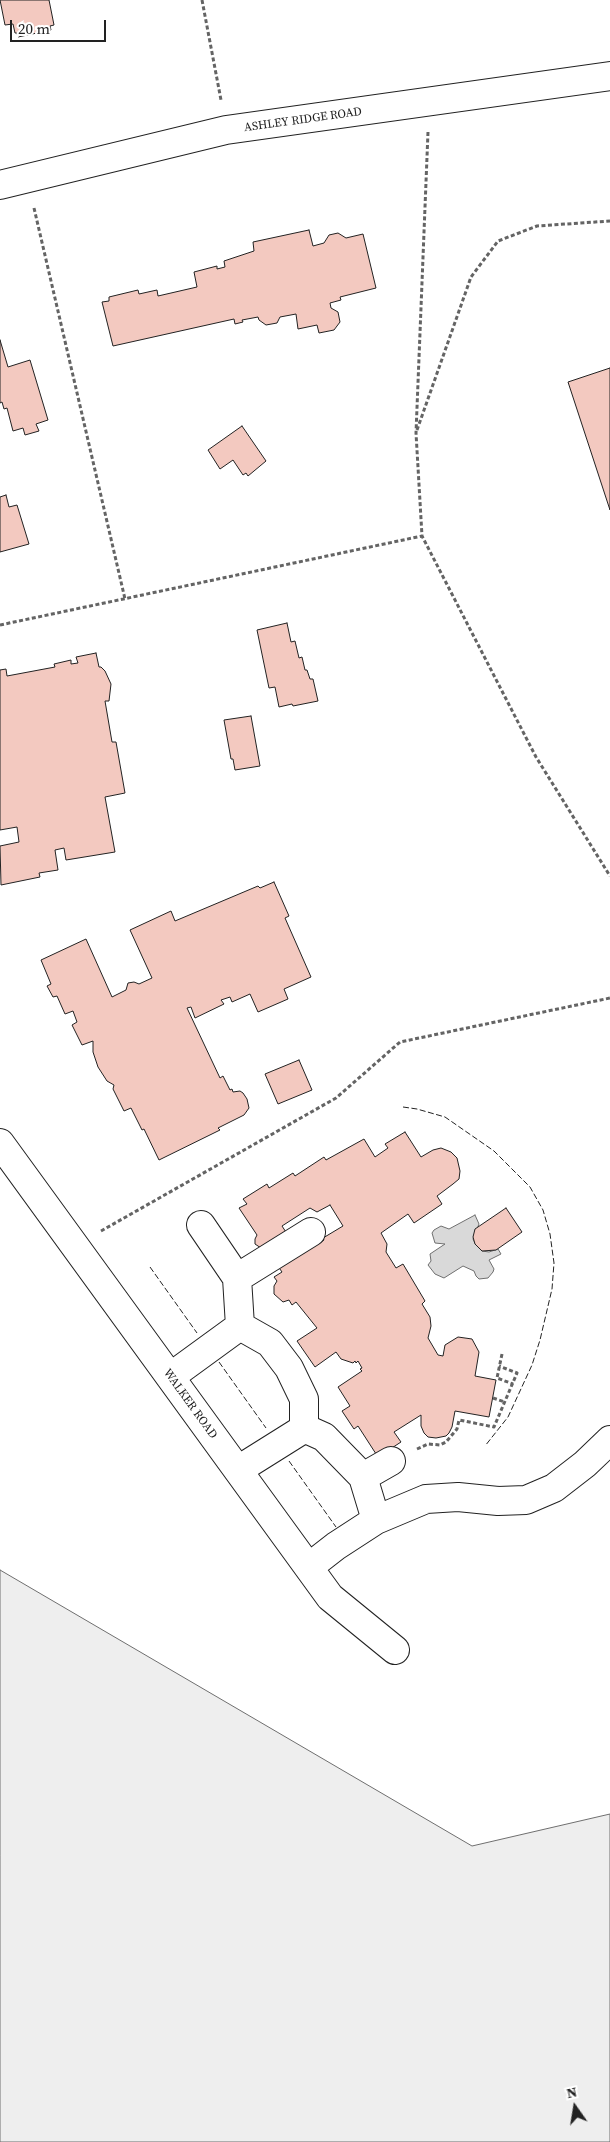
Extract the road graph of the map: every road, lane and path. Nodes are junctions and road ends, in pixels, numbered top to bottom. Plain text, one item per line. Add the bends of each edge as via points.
1 (202, 0) edge
2 (610, 76) edge
3 (429, 102) junction
4 (226, 130) junction
5 (28, 178) junction
6 (0, 185) edge
7 (610, 221) edge
8 (416, 433) junction
9 (422, 536) junction
10 (125, 599) junction
11 (0, 624) edge
12 (610, 876) edge
13 (610, 998) edge
14 (0, 1143) edge
15 (201, 1225) dead end
16 (311, 1232) dead end
17 (75, 1246) junction
18 (237, 1278) junction
19 (240, 1326) junction
20 (502, 1354) dead end
21 (499, 1366) junction
22 (170, 1377) junction
23 (513, 1384) junction
24 (493, 1398) dead end
25 (505, 1402) junction
26 (305, 1428) junction
27 (610, 1440) edge
28 (392, 1461) joint
29 (238, 1470) junction
30 (363, 1477) junction
31 (376, 1520) junction
32 (309, 1567) junction
33 (395, 1650) dead end

1 - 4 path
2 - 3 street, ASHLEY RIDGE ROAD
3 - 4 street, ASHLEY RIDGE ROAD
3 - 8 path
4 - 5 street, ASHLEY RIDGE ROAD
5 - 6 street, ASHLEY RIDGE ROAD
5 - 10 path
7 - 8 path via 537,226 498,241 470,277
8 - 9 path
9 - 10 path
9 - 12 path via 536,757
10 - 11 path
13 - 17 path via 400,1042 336,1098
14 - 17 street, WALKER ROAD
15 - 18 street
16 - 18 street
17 - 22 street, WALKER ROAD
18 - 19 street
19 - 22 street
19 - 26 street via 270,1343 289,1368 304,1400
20 - 21 path
21 - 23 path via 497,1378
21 - 23 path via 517,1373
22 - 29 street, WALKER ROAD
23 - 25 path
24 - 25 path
25 - 28 path via 494,1427 459,1420 457,1429 446,1442 428,1444
26 - 29 street
26 - 30 street via 324,1437
27 - 31 street via 554,1488 526,1500 426,1499
28 - 30 street
29 - 32 street, WALKER ROAD
30 - 31 street
31 - 32 street
32 - 33 street, WALKER ROAD via 330,1598

